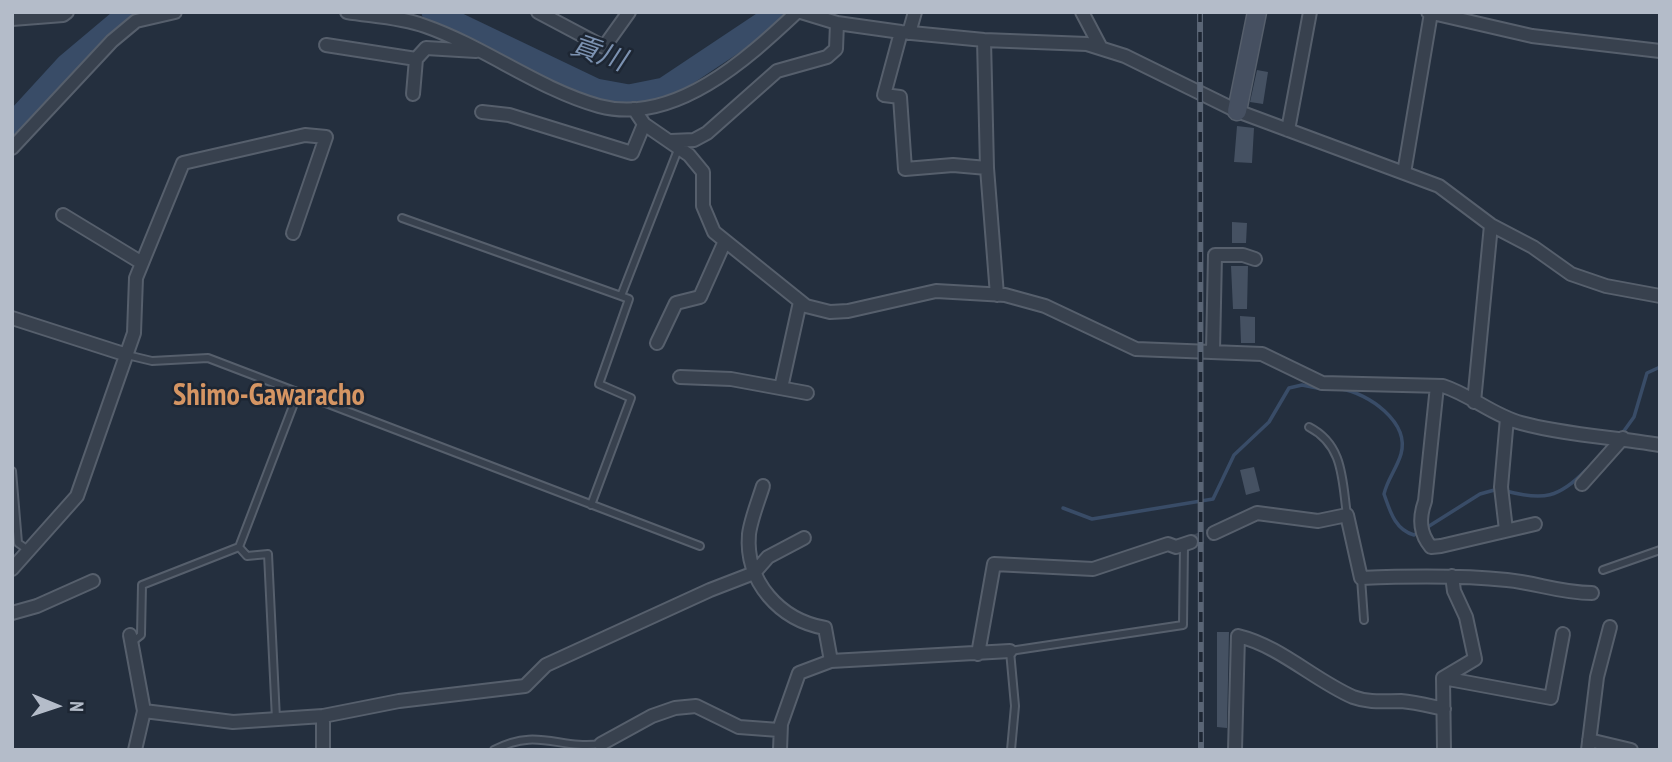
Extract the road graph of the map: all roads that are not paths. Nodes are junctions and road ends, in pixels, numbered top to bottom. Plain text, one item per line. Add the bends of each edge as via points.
1 (67, 12) edge
2 (175, 12) edge
3 (347, 12) edge
4 (629, 12) edge
5 (799, 12) edge
6 (915, 12) edge
7 (1082, 12) edge
8 (1257, 12) edge
9 (1310, 12) edge
10 (1430, 13) edge
11 (545, 14) edge
12 (12, 19) edge
13 (837, 23) junction
14 (905, 32) junction
15 (984, 40) junction
16 (326, 45) dead end
17 (1101, 48) junction
18 (1660, 51) edge
19 (483, 52) junction
20 (416, 59) junction
21 (412, 94) dead end
22 (634, 108) junction
23 (1237, 111) junction
24 (482, 112) dead end
25 (644, 124) junction
26 (1289, 130) junction
27 (675, 144) junction
28 (12, 148) edge
29 (987, 168) junction
30 (1404, 173) junction
31 (63, 215) dead end
32 (402, 219) dead end
33 (1491, 225) junction
34 (293, 233) dead end
35 (725, 241) junction
36 (1255, 259) dead end
37 (142, 263) junction
38 (997, 295) junction
39 (621, 296) junction
40 (1660, 296) edge
41 (800, 302) junction
42 (13, 319) edge
43 (657, 343) dead end
44 (1213, 351) junction
45 (127, 355) junction
46 (680, 377) dead end
47 (1437, 386) junction
48 (781, 388) junction
49 (298, 393) junction
50 (807, 393) dead end
51 (1474, 402) junction
52 (1507, 418) junction
53 (1309, 427) dead end
54 (1623, 438) junction
55 (1660, 445) edge
56 (12, 471) edge
57 (1582, 484) dead end
58 (763, 486) dead end
59 (591, 505) junction
60 (1347, 515) junction
61 (1535, 524) dead end
62 (1506, 530) junction
63 (1214, 533) tunnel mouth
64 (804, 538) dead end
65 (1187, 544) joint
66 (700, 546) dead end
67 (239, 547) junction
68 (1660, 550) edge
69 (30, 551) junction
70 (12, 569) edge
71 (1603, 570) dead end
72 (754, 573) junction
73 (1452, 576) junction
74 (1361, 578) junction
75 (93, 581) dead end
76 (1592, 593) dead end
77 (12, 613) edge
78 (1364, 620) dead end
79 (1610, 627) dead end
80 (1563, 634) dead end
81 (130, 639) joint
82 (1010, 651) junction
83 (978, 654) junction
84 (831, 660) junction
85 (1443, 678) junction
86 (1444, 709) junction
87 (144, 711) junction
88 (323, 716) junction
89 (276, 719) junction
90 (779, 730) junction
91 (601, 744) joint
92 (1588, 745) edge
93 (135, 750) edge
94 (323, 750) edge
95 (494, 750) edge
96 (780, 750) edge
97 (1011, 750) edge
98 (1235, 750) edge
99 (1444, 750) edge
100 (1631, 750) edge

1 - 12 street
2 - 28 street via 146,16 128,27
3 - 19 street via 422,24
4 - 11 street via 604,47
5 - 13 street
5 - 22 street via 725,72 685,96
6 - 14 street
7 - 17 street
8 - 23 street
9 - 26 street
10 - 18 street via 1532,36
10 - 30 street
13 - 14 street
13 - 27 street via 836,49 827,57 777,71 707,133
14 - 15 street
14 - 29 street via 884,95 900,97 905,169
15 - 17 street via 1055,41
15 - 29 street
16 - 20 street
17 - 23 street via 1193,86
19 - 20 street via 426,48
19 - 22 street via 598,105
20 - 21 street
22 - 25 street
23 - 26 street
24 - 25 street via 509,115 632,153
25 - 27 street
26 - 30 street
27 - 35 street via 703,172 706,217
27 - 39 lane
29 - 38 street
30 - 33 street via 1439,186
31 - 37 street
32 - 39 lane
33 - 40 street via 1571,274
33 - 51 street
34 - 37 street via 326,137 305,135 183,163
35 - 41 street
35 - 43 street via 700,297 676,303
36 - 44 street via 1215,255
37 - 45 street via 136,278 134,333
38 - 41 street via 936,291 830,312
38 - 44 street via 1045,306 1136,349
39 - 59 lane via 629,299 599,384 631,398
41 - 48 street
42 - 45 street
44 - 47 street via 1262,354 1322,383
45 - 49 lane via 152,361 208,358
45 - 69 street via 77,496
46 - 48 street via 731,379
47 - 51 street via 1459,391
47 - 62 street via 1422,511 1425,540 1431,547 1441,547
48 - 50 street
49 - 59 lane
49 - 67 lane
51 - 52 street
52 - 54 street
52 - 62 street via 1501,487
53 - 60 lane via 1323,435 1337,453
54 - 55 street
54 - 57 street
56 - 69 lane via 18,543
58 - 72 street via 749,532
59 - 66 lane
60 - 63 street via 1318,521 1257,513
60 - 74 street
61 - 62 street
64 - 72 street via 768,557
65 - 82 lane via 1183,625
65 - 83 street via 1168,544 1093,569 994,564
67 - 81 lane via 142,585 141,635
67 - 89 lane via 247,556 268,554
68 - 71 lane
69 - 70 street
72 - 84 street via 771,602 805,624 825,628
72 - 88 street via 546,665 525,686 399,701
73 - 74 street
73 - 76 street
73 - 85 street via 1475,659
74 - 78 lane
75 - 77 street
79 - 92 street via 1597,677
80 - 85 street via 1550,698
81 - 87 street
82 - 83 street
82 - 97 lane via 1015,706
83 - 84 street
84 - 90 street via 799,673
85 - 86 street
86 - 98 street via 1356,698 1255,640 1238,636
86 - 99 street
87 - 89 street via 233,722
87 - 93 street
88 - 89 street
88 - 94 street
90 - 91 street via 739,727 696,706 652,716
90 - 96 street
91 - 95 lane via 528,737
92 - 100 street

